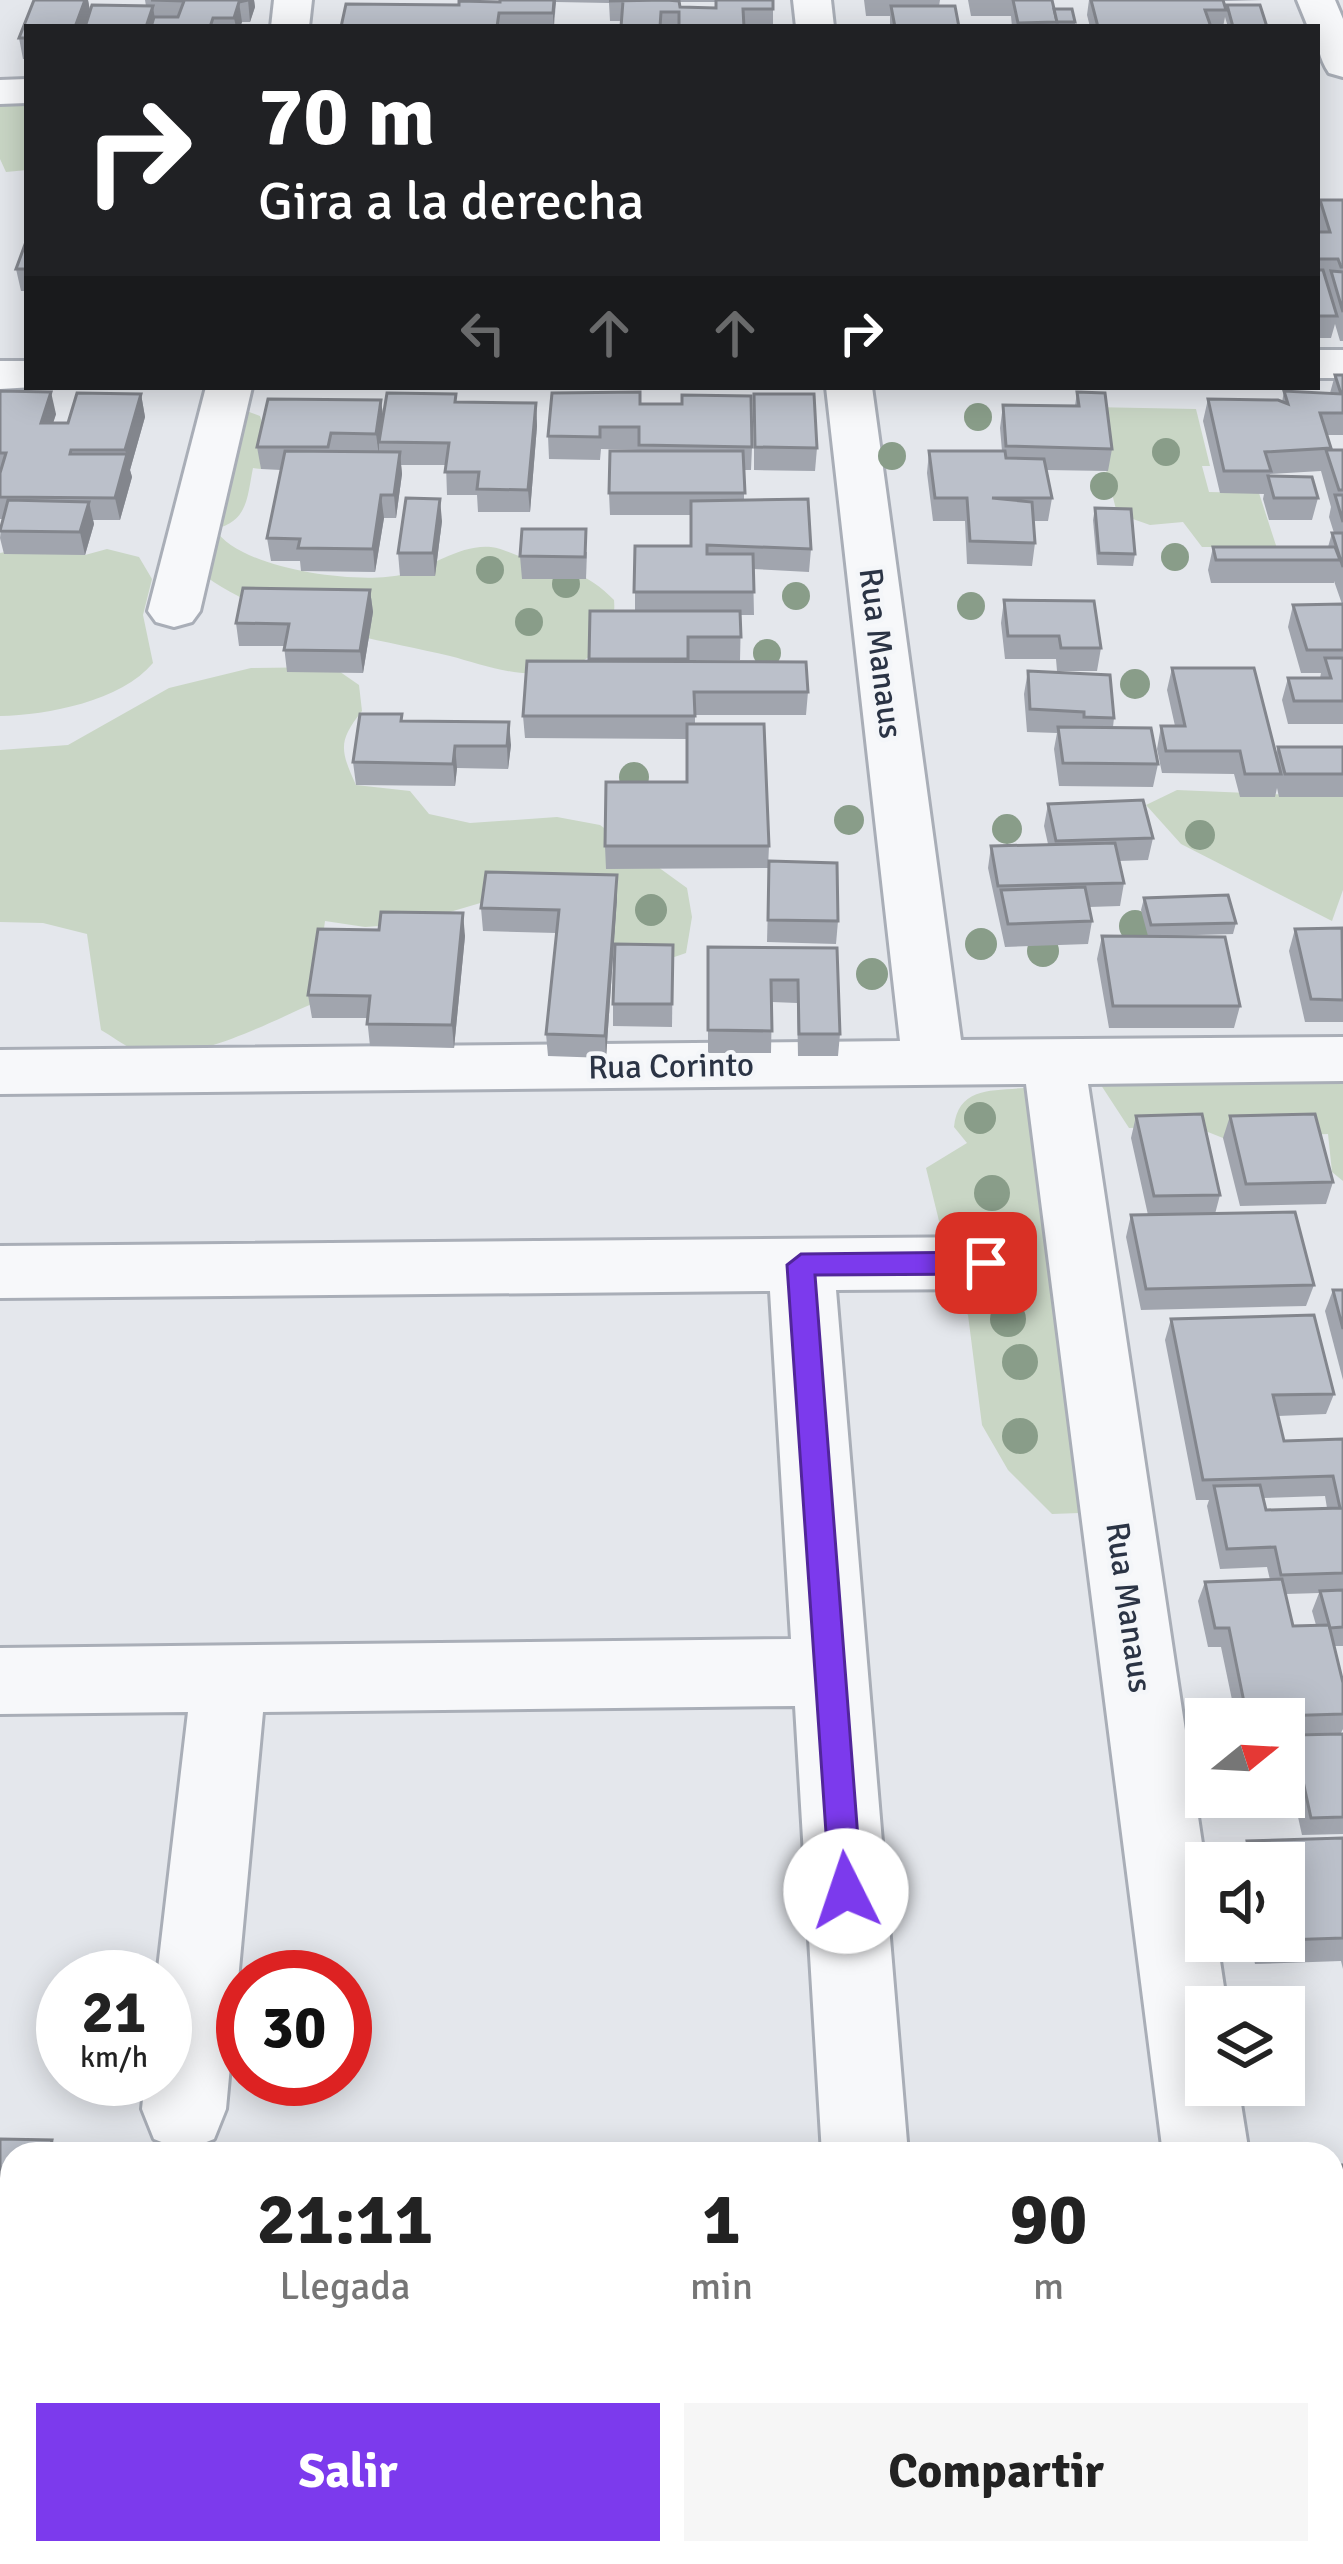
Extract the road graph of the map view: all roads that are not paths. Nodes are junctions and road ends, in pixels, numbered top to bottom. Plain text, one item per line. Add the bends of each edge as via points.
1 (1316, 0) edge
2 (1343, 65) edge
3 (228, 390) edge
4 (849, 390) edge
5 (174, 611) dead end
6 (1343, 1059) edge
7 (1054, 1061) junction
8 (933, 1063) junction
9 (0, 1072) edge
10 (986, 1263) dead end
11 (801, 1265) junction
12 (0, 1272) edge
13 (830, 1672) junction
14 (229, 1679) junction
15 (0, 1681) edge
16 (184, 2109) dead end
17 (864, 2142) edge
18 (1204, 2142) edge

1 - 2 street
3 - 5 street
4 - 8 street, Rua Manaus
6 - 7 street, Rua Corinto
7 - 8 street, Rua Corinto
7 - 18 street, Rua Manaus
8 - 9 street, Rua Corinto
10 - 11 street
11 - 12 street
11 - 13 street
13 - 14 street
13 - 17 street
14 - 15 street
14 - 16 street

